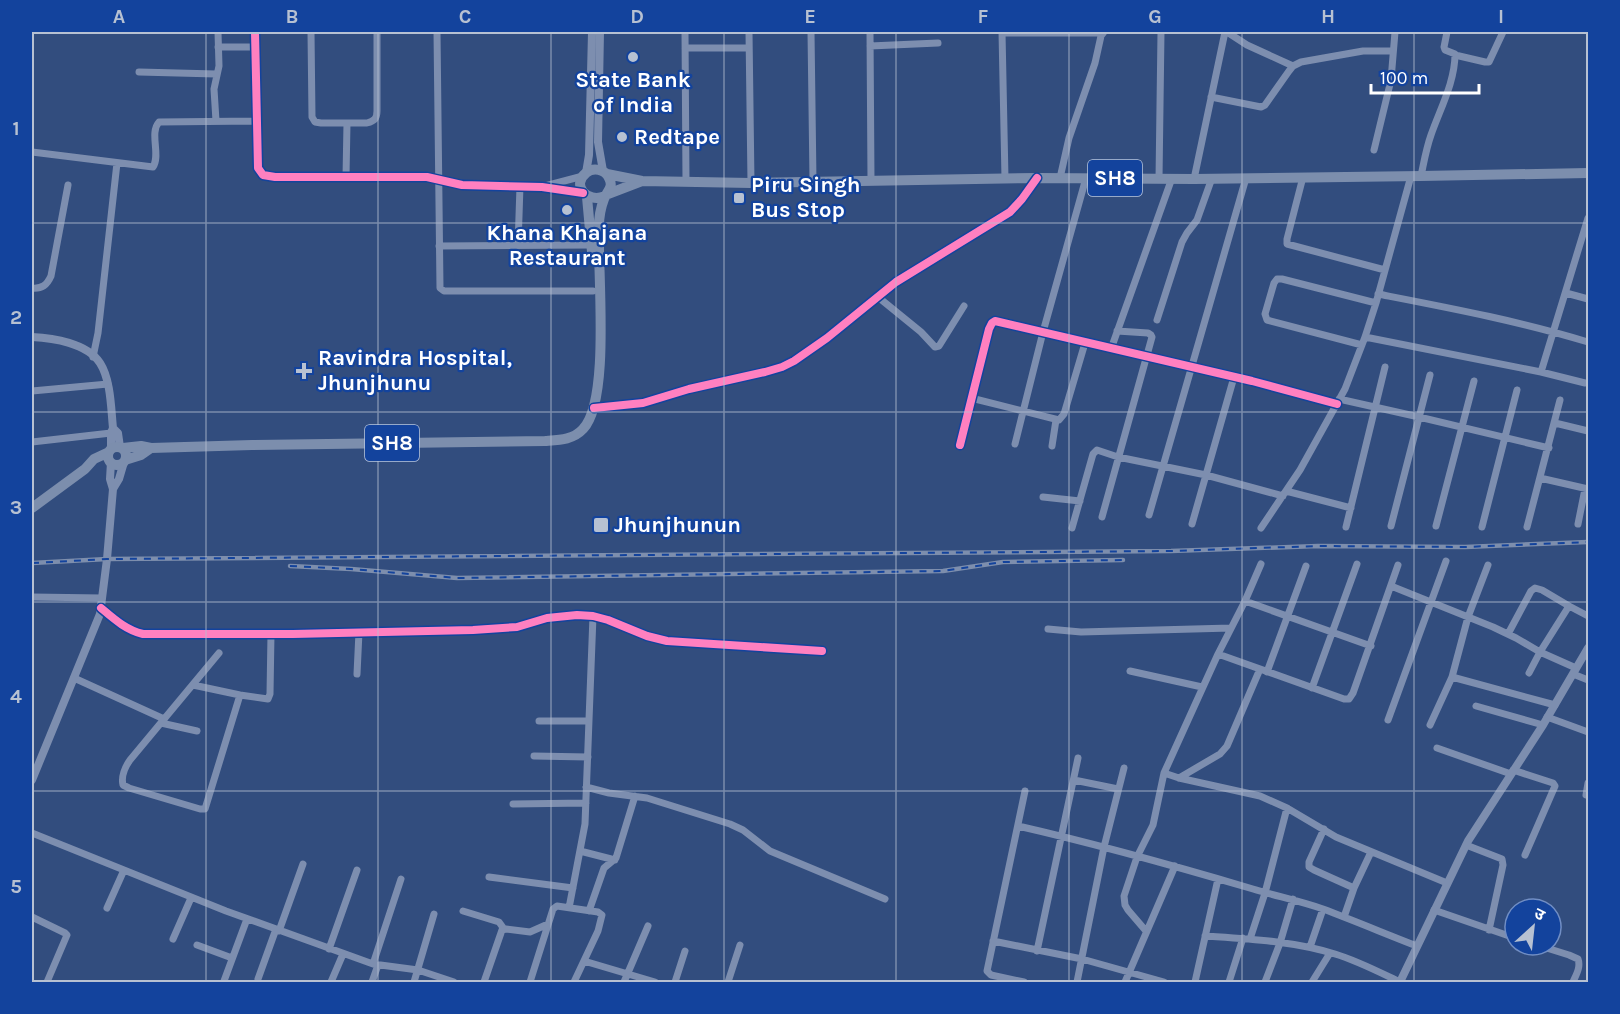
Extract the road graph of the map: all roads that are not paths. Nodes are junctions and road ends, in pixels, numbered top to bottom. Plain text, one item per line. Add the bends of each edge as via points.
1 (218, 32) edge
2 (255, 32) edge
3 (311, 32) edge
4 (376, 32) edge
5 (436, 32) edge
6 (592, 32) edge
7 (600, 32) edge
8 (685, 32) edge
9 (749, 32) edge
10 (811, 32) edge
11 (870, 32) edge
12 (1002, 32) edge
13 (1103, 32) edge
14 (1161, 32) edge
15 (1226, 32) edge
16 (1395, 32) edge
17 (1447, 32) edge
18 (1503, 32) edge
19 (938, 43) dead end
20 (870, 46) junction
21 (218, 47) junction
22 (254, 47) junction
23 (685, 48) junction
24 (749, 48) junction
25 (1393, 51) junction
26 (1455, 55) junction
27 (1293, 66) junction
28 (139, 72) dead end
29 (216, 74) junction
30 (1210, 97) junction
31 (257, 120) junction
32 (216, 121) junction
33 (348, 123) junction
34 (1374, 150) dead end
35 (32, 152) edge
36 (117, 163) junction
37 (605, 173) junction
38 (1588, 173) edge
39 (585, 174) junction
40 (1416, 176) junction
41 (346, 177) junction
42 (1303, 177) junction
43 (1037, 178) junction
44 (1060, 178) junction
45 (1086, 178) junction
46 (1172, 178) junction
47 (1212, 178) junction
48 (1246, 178) junction
49 (439, 179) junction
50 (1005, 179) junction
51 (1159, 179) junction
52 (1194, 179) junction
53 (871, 180) junction
54 (642, 181) junction
55 (813, 181) junction
56 (686, 182) junction
57 (752, 183) junction
58 (68, 185) dead end
59 (520, 186) junction
60 (542, 187) junction
61 (585, 195) junction
62 (606, 195) junction
63 (1588, 218) edge
64 (592, 245) junction
65 (439, 246) junction
66 (518, 246) junction
67 (1385, 270) junction
68 (32, 288) edge
69 (592, 291) junction
70 (1566, 293) junction
71 (1378, 294) junction
72 (878, 297) junction
73 (1588, 299) edge
74 (1376, 303) junction
75 (963, 306) dead end
76 (1157, 320) dead end
77 (1117, 331) junction
78 (1043, 332) junction
79 (1554, 332) junction
80 (32, 337) edge
81 (1365, 337) junction
82 (1588, 342) edge
83 (1085, 343) junction
84 (1362, 345) junction
85 (1111, 349) junction
86 (93, 357) junction
87 (1146, 357) junction
88 (1190, 367) junction
89 (1385, 367) dead end
90 (1541, 372) junction
91 (1430, 375) dead end
92 (1233, 377) junction
93 (1474, 381) dead end
94 (1585, 383) dead end
95 (108, 384) junction
96 (598, 386) junction
97 (1517, 390) dead end
98 (32, 391) edge
99 (971, 398) junction
100 (1560, 400) dead end
101 (1338, 402) junction
102 (1376, 407) junction
103 (594, 408) junction
104 (1023, 412) junction
105 (1419, 417) junction
106 (1056, 420) junction
107 (1555, 423) junction
108 (1462, 427) junction
109 (112, 431) junction
110 (1588, 431) edge
111 (1506, 438) junction
112 (32, 442) edge
113 (1015, 444) dead end
114 (960, 445) dead end
115 (1052, 446) dead end
116 (151, 448) junction
117 (1549, 448) junction
118 (114, 453) junction
119 (1118, 457) junction
120 (125, 461) junction
121 (1162, 467) junction
122 (1206, 475) junction
123 (1540, 478) junction
124 (113, 489) junction
125 (1587, 489) edge
126 (1284, 494) junction
127 (1043, 497) dead end
128 (1080, 501) junction
129 (32, 508) edge
130 (1351, 508) junction
131 (1149, 515) dead end
132 (1102, 517) dead end
133 (1192, 524) dead end
134 (1578, 524) dead end
135 (1346, 526) dead end
136 (1391, 526) dead end
137 (1436, 526) dead end
138 (1482, 527) dead end
139 (1527, 527) dead end
140 (1072, 528) dead end
141 (1261, 528) dead end
142 (1446, 561) dead end
143 (1261, 564) dead end
144 (1357, 564) dead end
145 (1398, 565) dead end
146 (1488, 565) dead end
147 (1306, 566) dead end
148 (1391, 586) junction
149 (32, 597) edge
150 (102, 598) junction
151 (1245, 601) junction
152 (1431, 602) junction
153 (1569, 606) junction
154 (101, 608) junction
155 (593, 616) junction
156 (1287, 616) junction
157 (1588, 616) edge
158 (1468, 617) junction
159 (1231, 628) junction
160 (1048, 629) dead end
161 (358, 632) junction
162 (1331, 632) junction
163 (271, 634) junction
164 (1508, 634) junction
165 (1371, 646) junction
166 (822, 651) dead end
167 (1540, 652) junction
168 (219, 653) dead end
169 (1218, 654) junction
170 (1587, 654) edge
171 (1130, 670) dead end
172 (1264, 671) junction
173 (1574, 671) junction
174 (1529, 673) dead end
175 (357, 674) dead end
176 (1452, 677) junction
177 (74, 678) junction
178 (1588, 680) edge
179 (193, 685) junction
180 (1202, 687) junction
181 (1311, 688) junction
182 (240, 695) junction
183 (1476, 705) dead end
184 (1555, 705) junction
185 (1547, 717) junction
186 (1388, 720) dead end
187 (163, 721) junction
188 (539, 721) dead end
189 (589, 722) junction
190 (1430, 725) dead end
191 (1543, 725) junction
192 (197, 730) dead end
193 (1588, 732) edge
194 (1437, 747) dead end
195 (534, 756) dead end
196 (588, 757) junction
197 (1078, 758) dead end
198 (34, 767) edge
199 (1124, 768) dead end
200 (1512, 772) junction
201 (1164, 773) junction
202 (1179, 778) junction
203 (32, 780) edge
204 (1074, 780) junction
205 (1588, 783) edge
206 (586, 788) junction
207 (1118, 789) junction
208 (1025, 791) dead end
209 (1586, 795) dead end
210 (635, 796) junction
211 (586, 803) junction
212 (513, 804) dead end
213 (1287, 808) junction
214 (1018, 826) junction
215 (1324, 829) junction
216 (32, 833) edge
217 (1061, 836) junction
218 (1466, 845) junction
219 (1104, 847) junction
220 (580, 851) junction
221 (1371, 852) junction
222 (1525, 855) dead end
223 (1137, 856) junction
224 (615, 860) junction
225 (303, 864) dead end
226 (1176, 866) junction
227 (124, 870) junction
228 (357, 870) dead end
229 (489, 877) dead end
230 (401, 879) dead end
231 (1218, 879) junction
232 (1447, 883) junction
233 (573, 888) junction
234 (1354, 888) junction
235 (1265, 893) junction
236 (191, 898) junction
237 (885, 899) dead end
238 (1293, 899) junction
239 (107, 908) dead end
240 (569, 908) junction
241 (1323, 909) junction
242 (1434, 910) junction
243 (463, 911) dead end
244 (589, 911) junction
245 (434, 914) dead end
246 (32, 917) edge
247 (1344, 917) junction
248 (247, 919) junction
249 (548, 924) junction
250 (648, 926) dead end
251 (504, 929) junction
252 (277, 930) junction
253 (1489, 930) junction
254 (1146, 931) junction
255 (1503, 934) edge
256 (1205, 936) junction
257 (1247, 938) junction
258 (173, 939) dead end
259 (993, 941) junction
260 (1280, 942) junction
261 (197, 945) dead end
262 (740, 945) dead end
263 (1417, 946) junction
264 (1310, 947) junction
265 (329, 949) junction
266 (685, 951) dead end
267 (1037, 951) junction
268 (1330, 952) junction
269 (1563, 953) edge
270 (343, 954) junction
271 (232, 958) junction
272 (1082, 958) junction
273 (584, 961) junction
274 (375, 965) junction
275 (418, 970) junction
276 (1128, 972) junction
277 (627, 974) junction
278 (258, 979) dead end
279 (224, 981) edge
280 (47, 982) edge
281 (331, 982) edge
282 (372, 982) edge
283 (414, 982) edge
284 (454, 982) edge
285 (483, 982) edge
286 (530, 982) edge
287 (574, 982) edge
288 (624, 982) edge
289 (655, 982) edge
290 (675, 982) edge
291 (728, 982) edge
292 (1024, 982) edge
293 (1077, 982) edge
294 (1125, 982) edge
295 (1164, 982) edge
296 (1195, 982) edge
297 (1229, 982) edge
298 (1265, 982) edge
299 (1312, 982) edge
300 (1400, 982) edge
301 (1573, 982) edge

1 - 21 street
2 - 22 street
3 - 33 street via 313,120
4 - 33 street via 377,115 372,122
5 - 49 street
6 - 39 street via 589,155
7 - 37 street via 598,142
8 - 23 street
9 - 24 street
10 - 55 street
11 - 20 street
12 - 13 street
12 - 50 street
13 - 44 street via 1071,129
14 - 51 street
15 - 27 street
15 - 30 street
16 - 25 street
17 - 26 street via 1444,49
18 - 26 street via 1489,62
19 - 20 street
20 - 53 street
21 - 22 street
21 - 29 street
22 - 31 street
23 - 24 street
23 - 56 street
24 - 57 street
25 - 27 street via 1347,53
25 - 34 street via 1391,80
26 - 40 street via 1454,70
27 - 30 street via 1262,107
28 - 29 street
29 - 32 street
30 - 52 street
31 - 32 street
31 - 41 street via 258,168 263,175
32 - 36 street via 159,122 155,127 155,166
33 - 41 street
35 - 36 street
36 - 86 street
37 - 39 main road, SH8 via 597,169
37 - 54 main road, SH8
37 - 62 main road, SH8 via 611,186
38 - 40 main road, SH8
39 - 60 street
39 - 61 main road, SH8 via 580,184
40 - 42 main road, SH8
40 - 67 street
41 - 49 street
42 - 48 main road, SH8
42 - 67 street via 1287,244
43 - 44 main road, SH8
43 - 50 main road, SH8
43 - 72 street via 1010,212
44 - 45 main road, SH8
45 - 51 main road, SH8
45 - 78 street
46 - 51 main road, SH8
46 - 52 main road, SH8
46 - 77 street
47 - 48 main road, SH8
47 - 52 main road, SH8
47 - 76 street via 1197,220 1182,242
48 - 88 street
49 - 59 street via 462,185
49 - 65 street
50 - 53 main road, SH8
53 - 55 main road, SH8
54 - 56 main road, SH8
54 - 62 main road, SH8
55 - 57 main road, SH8
56 - 57 main road, SH8
58 - 68 street via 51,276 45,285
59 - 60 street
59 - 66 street
60 - 61 street
61 - 62 main road, SH8 via 599,199
61 - 64 main road, SH8
62 - 96 main road, SH8 via 598,222
63 - 70 street
64 - 66 street
64 - 69 main road, SH8
65 - 66 street
65 - 69 street via 439,285 444,291
67 - 71 street
69 - 96 main road, SH8 via 593,375
70 - 73 street
70 - 79 street
71 - 74 street
71 - 79 street
72 - 75 street via 935,347
72 - 103 street via 827,338 782,367 643,403
74 - 81 street
74 - 84 street via 1282,279 1274,283 1266,320
77 - 85 street
77 - 87 street via 1151,335
78 - 83 street
78 - 99 street via 992,323
78 - 104 street
79 - 82 street
79 - 90 street
80 - 86 street via 70,343
81 - 84 street
81 - 90 street
83 - 85 street
83 - 106 street via 1064,414
84 - 101 street
85 - 87 street
86 - 95 street via 100,363
87 - 88 street
87 - 119 street
88 - 92 street
88 - 121 street
89 - 102 street
90 - 94 street
91 - 105 street
92 - 101 street
92 - 122 street
93 - 108 street
95 - 98 street
95 - 109 street
96 - 103 main road, SH8
97 - 111 street
99 - 104 street
99 - 114 street
100 - 107 street
101 - 102 street
101 - 126 street
102 - 105 street
102 - 130 street
103 - 116 main road, SH8 via 584,429 575,436 554,440
104 - 106 street
104 - 113 street
105 - 108 street
105 - 136 street
106 - 115 street
107 - 110 street
107 - 117 street
108 - 111 street
108 - 137 street
109 - 112 street
109 - 118 street
111 - 117 street
111 - 138 street
116 - 118 main road, SH8 via 141,446
116 - 120 main road, SH8
117 - 123 street
118 - 120 main road via 126,452
118 - 124 street via 110,479
118 - 129 main road via 94,459
119 - 121 street
119 - 128 street via 1094,452
119 - 132 street
120 - 124 street
121 - 122 street
121 - 131 street
122 - 126 street
122 - 133 street
123 - 125 street
123 - 139 street
124 - 150 street
125 - 134 street
126 - 130 street
126 - 141 street
127 - 128 street
128 - 140 street
130 - 135 street
142 - 152 street
143 - 151 street
144 - 162 street
145 - 148 street
146 - 158 street
147 - 156 street
148 - 152 street
148 - 165 street
149 - 150 street
150 - 154 street
151 - 156 street
151 - 159 street
152 - 158 street
152 - 186 street
153 - 157 street
153 - 164 street via 1533,589
153 - 167 street
154 - 163 street via 124,627 143,634
154 - 177 street
155 - 161 street via 561,616 504,628
155 - 166 street via 667,641
155 - 189 street
156 - 162 street
156 - 172 street
158 - 164 street
158 - 176 street
159 - 160 street via 1081,632
159 - 169 street
161 - 163 street
161 - 175 street
162 - 165 street
162 - 181 street
163 - 182 street via 270,698
164 - 167 street
165 - 181 street via 1349,699
167 - 173 street
167 - 174 street
168 - 179 street
169 - 172 street
169 - 180 street
170 - 173 street
171 - 180 street
172 - 181 street
172 - 202 street via 1227,746
173 - 178 street
173 - 184 street
176 - 184 street
176 - 190 street
177 - 187 street
177 - 198 street
179 - 182 street
179 - 187 street
180 - 201 street
182 - 187 street via 206,809 123,785 127,764
183 - 191 street
184 - 185 street
185 - 191 street
185 - 193 street
187 - 192 street
188 - 189 street
189 - 196 street
191 - 200 street
194 - 200 street
195 - 196 street
196 - 206 street
197 - 204 street
198 - 203 street
199 - 207 street
200 - 218 street
200 - 222 street via 1555,786
201 - 202 street
201 - 223 street via 1154,825
202 - 213 street via 1260,796
204 - 207 street
204 - 217 street
205 - 209 street
206 - 210 street
206 - 211 street
207 - 219 street
208 - 214 street
210 - 224 street
210 - 237 street via 738,827 770,851
211 - 212 street
211 - 220 street
213 - 215 street
213 - 235 street
214 - 217 street
214 - 259 street
215 - 221 street
215 - 234 street via 1309,867
216 - 227 street
217 - 219 street
217 - 267 street
218 - 232 street
218 - 253 street via 1502,859
219 - 223 street
219 - 272 street
220 - 224 street
220 - 233 street
221 - 232 street
221 - 234 street
223 - 226 street
223 - 254 street via 1124,900
224 - 244 street via 604,868
225 - 252 street
226 - 231 street
226 - 254 street
227 - 236 street
227 - 239 street
228 - 265 street
229 - 233 street
230 - 274 street
231 - 235 street
231 - 256 street
232 - 242 street
233 - 240 street
234 - 247 street
235 - 238 street
235 - 257 street
236 - 248 street
236 - 258 street
238 - 241 street
238 - 260 street
240 - 244 street
240 - 249 street via 554,907
241 - 247 street
241 - 264 street
242 - 253 street
242 - 263 street
243 - 251 street via 499,922
244 - 273 street via 602,917
245 - 275 street
246 - 280 street via 67,935
247 - 263 street
248 - 252 street
248 - 271 street
249 - 251 street via 530,932
249 - 286 street
250 - 277 street
251 - 285 street
252 - 265 street
252 - 278 street
253 - 255 street
254 - 276 street
256 - 257 street
256 - 296 street
257 - 260 street
257 - 297 street
259 - 267 street
259 - 292 street via 988,973
260 - 264 street
260 - 298 street
261 - 271 street
262 - 291 street
263 - 300 street
264 - 268 street
265 - 270 street
266 - 290 street
267 - 272 street
268 - 299 street
268 - 300 street
269 - 301 street via 1580,963
270 - 274 street
270 - 281 street
271 - 279 street
272 - 276 street
272 - 293 street
273 - 277 street
273 - 287 street
274 - 275 street
274 - 282 street
275 - 283 street
275 - 284 street
276 - 294 street
276 - 295 street
277 - 288 street
277 - 289 street

